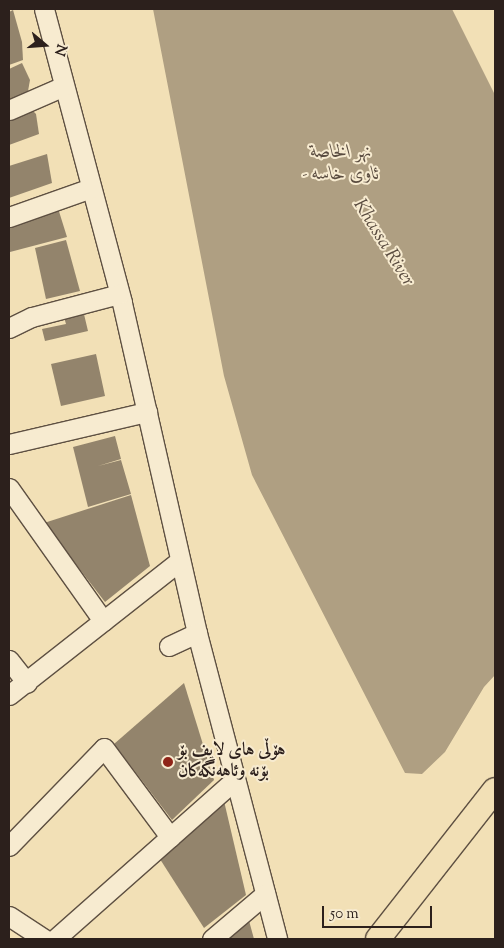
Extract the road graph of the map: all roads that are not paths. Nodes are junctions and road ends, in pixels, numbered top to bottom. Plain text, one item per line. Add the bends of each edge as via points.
1 (44, 9) edge
2 (64, 86) junction
3 (9, 110) edge
4 (91, 188) junction
5 (9, 217) edge
6 (119, 294) junction
7 (9, 328) edge
8 (147, 412) junction
9 (9, 444) edge
10 (9, 488) edge
11 (179, 561) junction
12 (103, 622) junction
13 (197, 633) junction
14 (169, 646) dead end
15 (9, 660) edge
16 (27, 683) junction
17 (9, 695) edge
18 (235, 780) junction
19 (495, 790) edge
20 (484, 817) edge
21 (170, 837) junction
22 (9, 846) edge
23 (265, 894) junction
24 (9, 916) edge
25 (44, 939) edge
26 (55, 939) edge
27 (212, 939) edge
28 (277, 939) edge
29 (378, 939) edge
30 (398, 939) edge

1 - 2 street
2 - 3 street
2 - 4 street
4 - 5 street
4 - 6 street
6 - 7 street via 32,317
6 - 8 street
8 - 9 street
8 - 11 street
10 - 12 street
11 - 12 street
11 - 13 street
12 - 16 street
13 - 14 street
13 - 18 street
15 - 16 street
16 - 17 street
18 - 21 street
18 - 23 street
19 - 20 main road
20 - 29 main road
20 - 30 main road
21 - 22 street via 104,748
21 - 26 street
23 - 27 street
23 - 28 street
24 - 25 street

